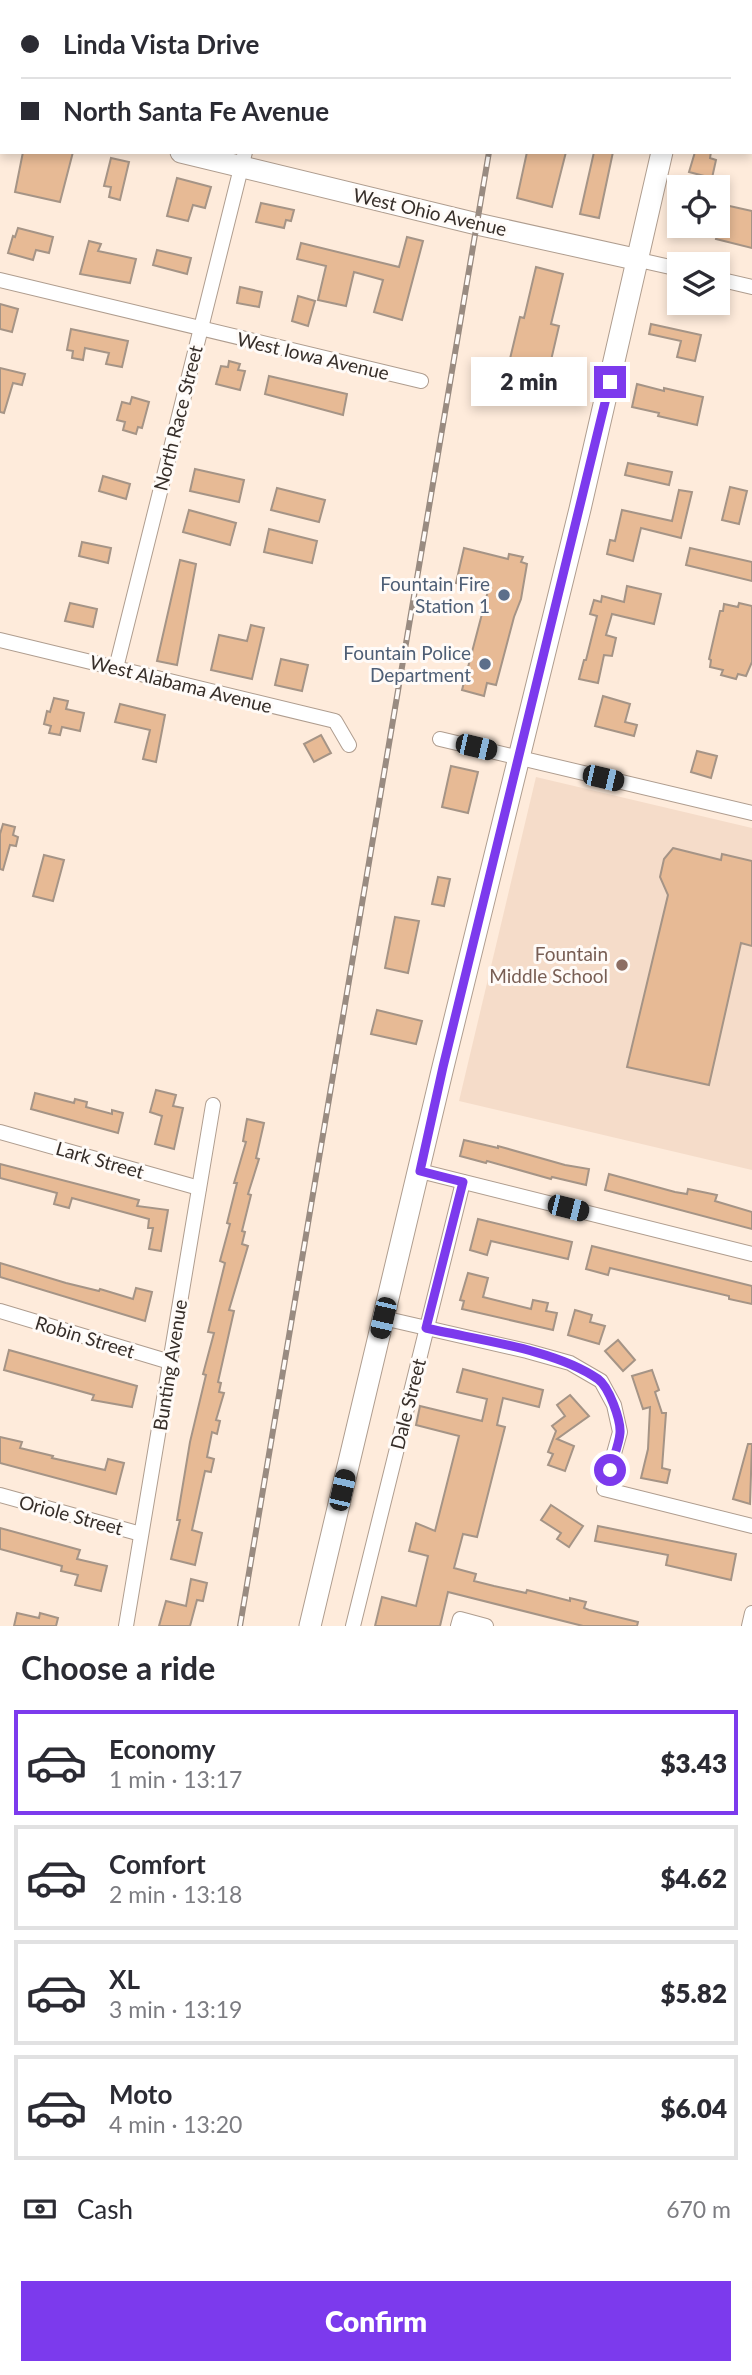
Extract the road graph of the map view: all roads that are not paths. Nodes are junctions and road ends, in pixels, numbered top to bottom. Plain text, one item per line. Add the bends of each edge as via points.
1 (196, 154) edge
2 (662, 154) edge
3 (243, 160) edge
4 (639, 260) junction
5 (667, 266) edge
6 (0, 281) edge
7 (730, 282) edge
8 (752, 287) edge
9 (200, 329) junction
10 (421, 381) dead end
11 (0, 640) edge
12 (116, 668) junction
13 (440, 740) dead end
14 (349, 745) dead end
15 (518, 757) junction
16 (752, 813) edge
17 (213, 1105) dead end
18 (0, 1132) edge
19 (420, 1171) junction
20 (463, 1182) junction
21 (199, 1188) junction
22 (752, 1254) edge
23 (0, 1311) edge
24 (383, 1318) junction
25 (426, 1328) junction
26 (170, 1362) junction
27 (0, 1495) edge
28 (752, 1526) edge
29 (141, 1534) junction
30 (752, 1613) edge
31 (126, 1626) edge
32 (310, 1626) edge
33 (353, 1626) edge
34 (458, 1626) edge
35 (486, 1626) edge
36 (749, 1626) edge

1 - 3 main road, West Ohio Avenue
2 - 4 main road
3 - 4 main road, West Ohio Avenue
3 - 9 street, North Race Street
4 - 5 street, West Ohio Avenue
4 - 15 main road
6 - 9 street, West Iowa Avenue
7 - 8 street
9 - 10 street, West Iowa Avenue
9 - 12 street, North Race Street
11 - 12 street, West Alabama Avenue
12 - 14 street, West Alabama Avenue via 335,721
13 - 15 street
15 - 16 street
15 - 19 main road
17 - 21 street, Bunting Avenue
18 - 21 street, Lark Street
19 - 20 street
19 - 24 main road
20 - 22 street
20 - 25 street, Dale Street
21 - 26 street, Bunting Avenue
23 - 26 street, Robin Street
24 - 25 street
24 - 32 main road
25 - 28 street via 570,1363 601,1381 614,1405 620,1432 604,1489
25 - 33 street, Dale Street
26 - 29 street, Bunting Avenue
27 - 29 street, Oriole Street
29 - 31 street, Bunting Avenue
30 - 36 street
34 - 35 street via 460,1619

